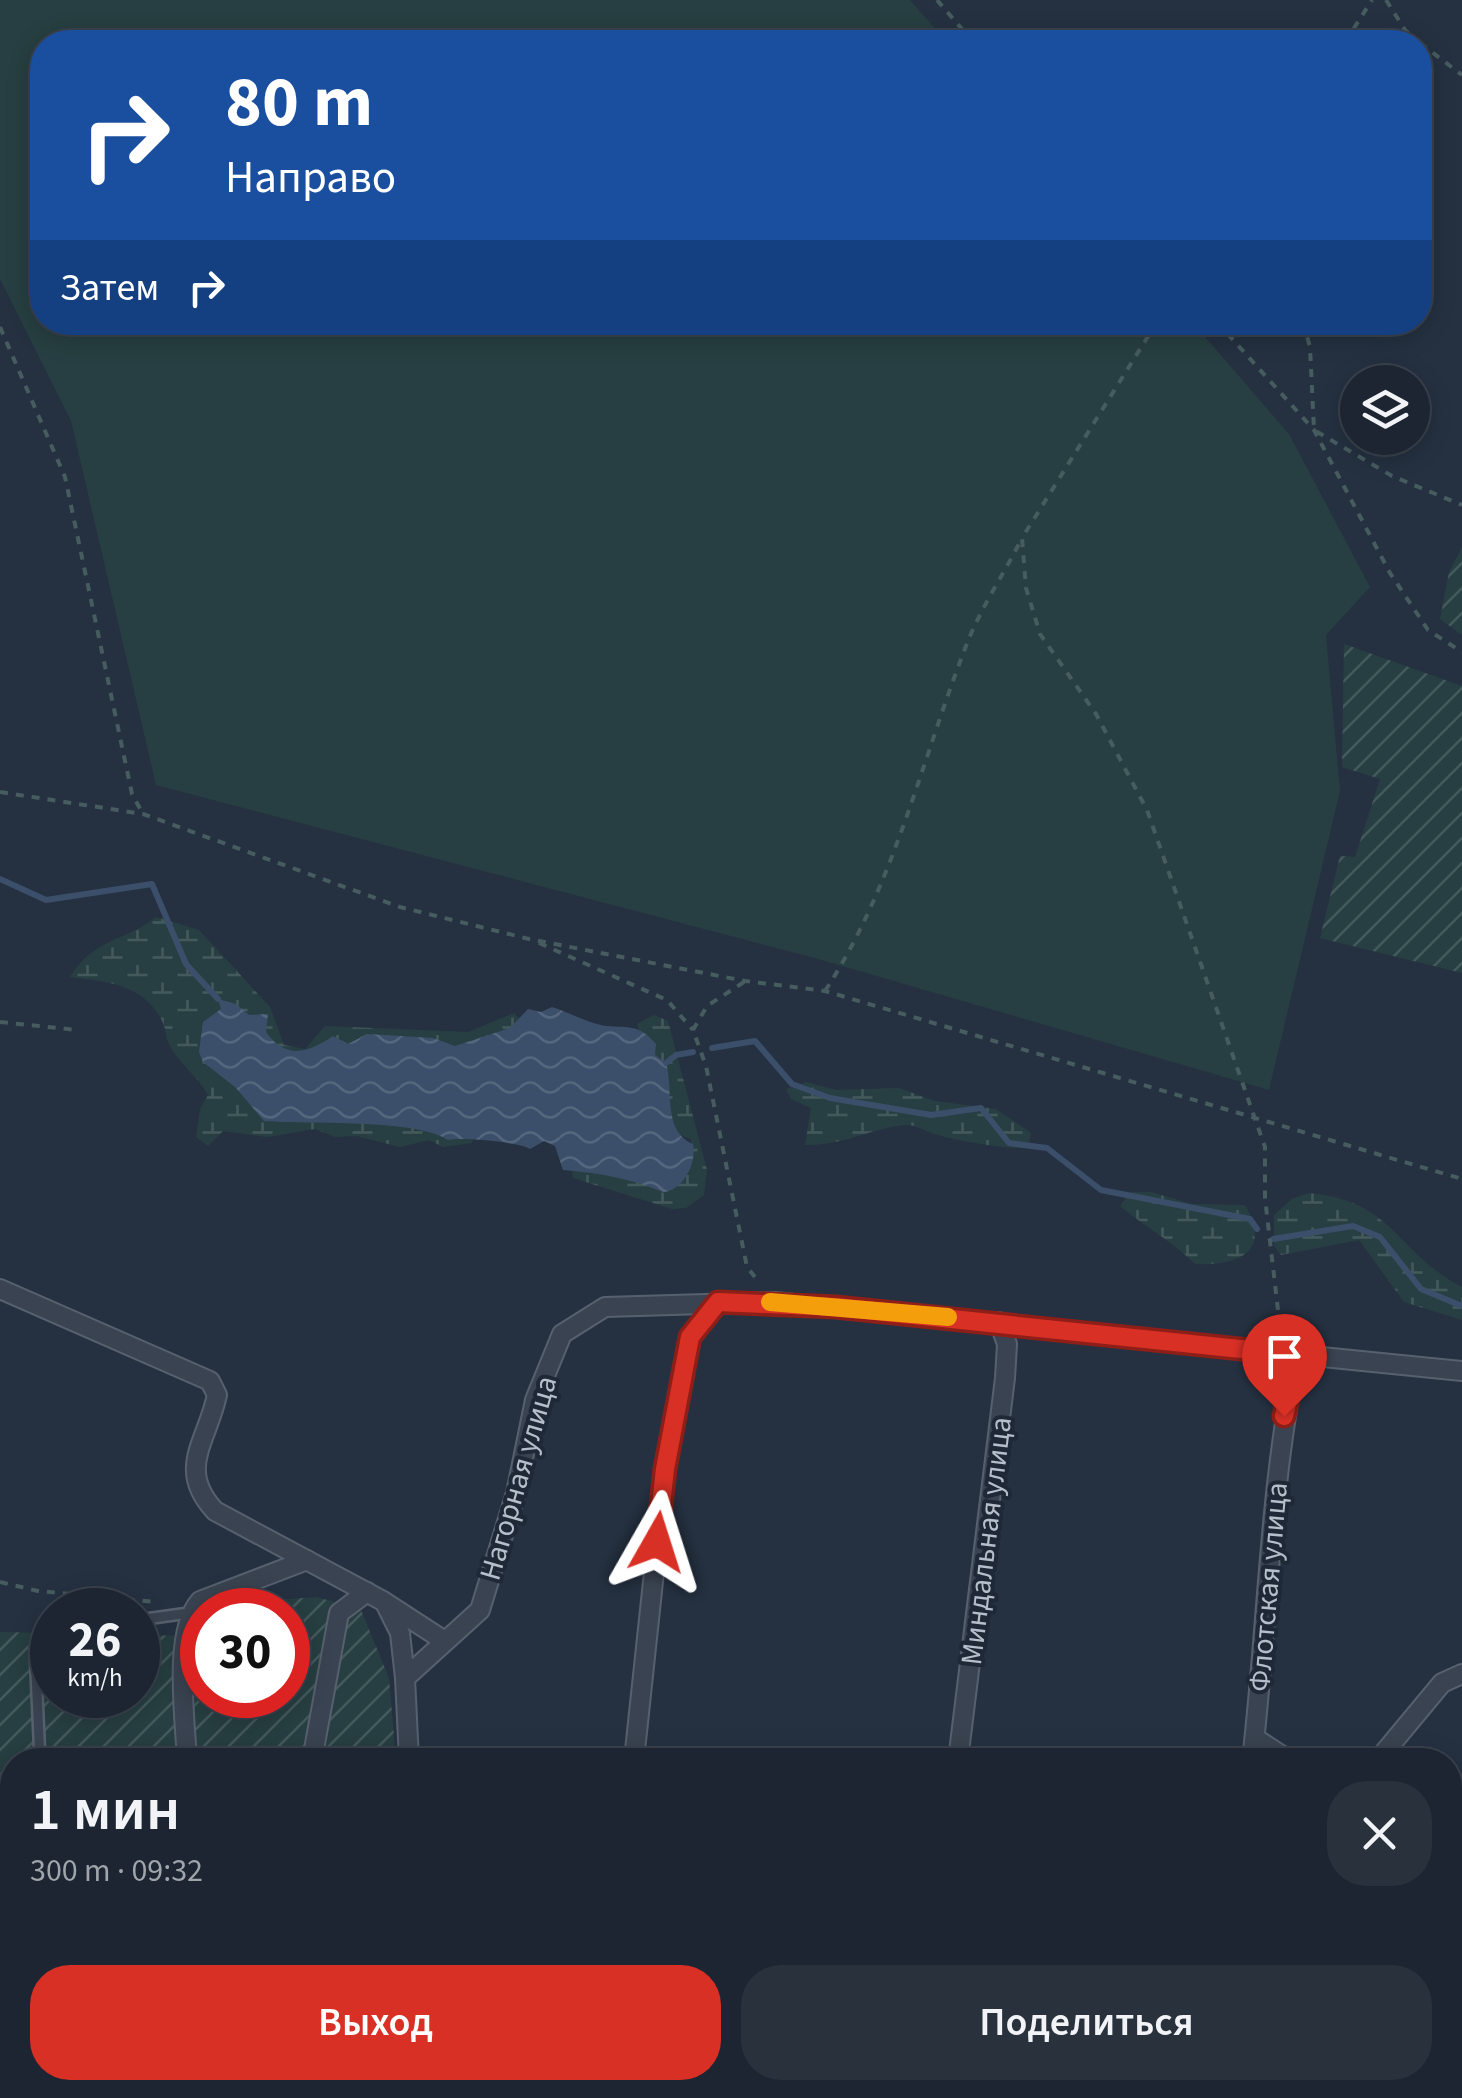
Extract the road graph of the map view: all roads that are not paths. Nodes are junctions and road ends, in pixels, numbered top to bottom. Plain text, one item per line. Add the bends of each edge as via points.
1 (0, 1289) edge
2 (718, 1302) junction
3 (1000, 1322) junction
4 (1298, 1355) junction
5 (1462, 1371) edge
6 (307, 1560) junction
7 (234, 1588) edge
8 (375, 1596) junction
9 (443, 1640) junction
10 (1462, 1674) edge
11 (404, 1678) junction
12 (38, 1718) edge
13 (186, 1718) edge
14 (1255, 1738) junction
15 (39, 1748) edge
16 (187, 1748) edge
17 (314, 1748) edge
18 (408, 1748) edge
19 (635, 1748) edge
20 (959, 1748) edge
21 (1254, 1748) edge
22 (1270, 1748) edge
23 (1388, 1748) edge

1 - 6 street via 210,1381 217,1395 194,1470 198,1492 216,1511
2 - 3 street
2 - 9 street, Нагорная улица via 605,1307 562,1334 535,1400 516,1493 480,1610
2 - 19 street via 690,1337 665,1469
3 - 4 street
3 - 20 street, Миндальная улица via 1007,1344 1004,1378
4 - 5 street
4 - 14 street, Флотская улица via 1270,1532
6 - 7 street
6 - 8 street
8 - 9 street
8 - 11 street via 400,1633
8 - 17 street via 338,1613
9 - 11 street, Нагорная улица
10 - 23 street via 1442,1683
11 - 18 street
12 - 15 lane
13 - 16 street
14 - 21 street, Флотская улица
14 - 22 street

